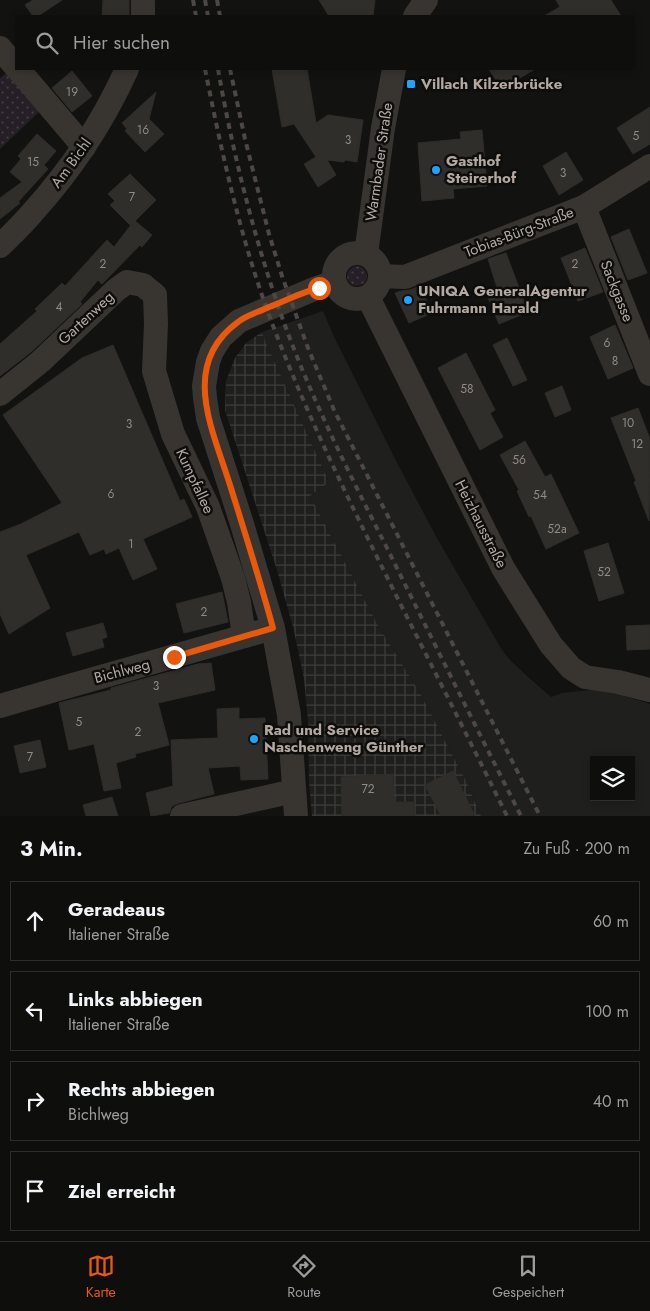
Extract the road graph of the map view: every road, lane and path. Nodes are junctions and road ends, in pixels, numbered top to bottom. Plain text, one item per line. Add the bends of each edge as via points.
1 (143, 0) edge
2 (426, 0) edge
3 (143, 15) edge
4 (416, 15) edge
5 (0, 48) edge
6 (15, 66) edge
7 (19, 70) edge
8 (127, 70) edge
9 (394, 70) edge
10 (84, 147) junction
11 (650, 166) edge
12 (584, 207) junction
13 (0, 246) edge
14 (366, 254) junction
15 (380, 276) junction
16 (324, 286) junction
17 (368, 297) junction
18 (156, 324) joint
19 (650, 374) edge
20 (0, 394) edge
21 (273, 628) junction
22 (244, 636) junction
23 (650, 690) edge
24 (0, 706) edge
25 (294, 791) junction
26 (182, 816) edge
27 (296, 816) edge

1 - 3 street
2 - 4 street
5 - 6 street
7 - 10 street
8 - 10 street, Am Bichl
9 - 14 street, Warmbader Straße
10 - 13 street, Am Bichl via 32,214
11 - 12 street, Tobias-Bürg-Straße
12 - 15 street, Tobias-Bürg-Straße via 405,277
12 - 19 street, Sackgasse
14 - 15 street via 378,265
14 - 16 street via 344,256
15 - 17 street via 377,288
16 - 17 street via 337,289 354,300
16 - 21 street via 239,321 212,351 205,376 204,398 208,418
17 - 23 street, Heizhausstraße via 502,568 551,646 571,668 585,677
18 - 20 street, Gartenweg via 154,295 143,285 127,282
18 - 22 street, Kumpfallee via 154,371 173,434 208,507 233,578
21 - 22 street, Bichlweg
21 - 25 street via 289,715
22 - 24 street, Bichlweg
25 - 26 street
25 - 27 street

